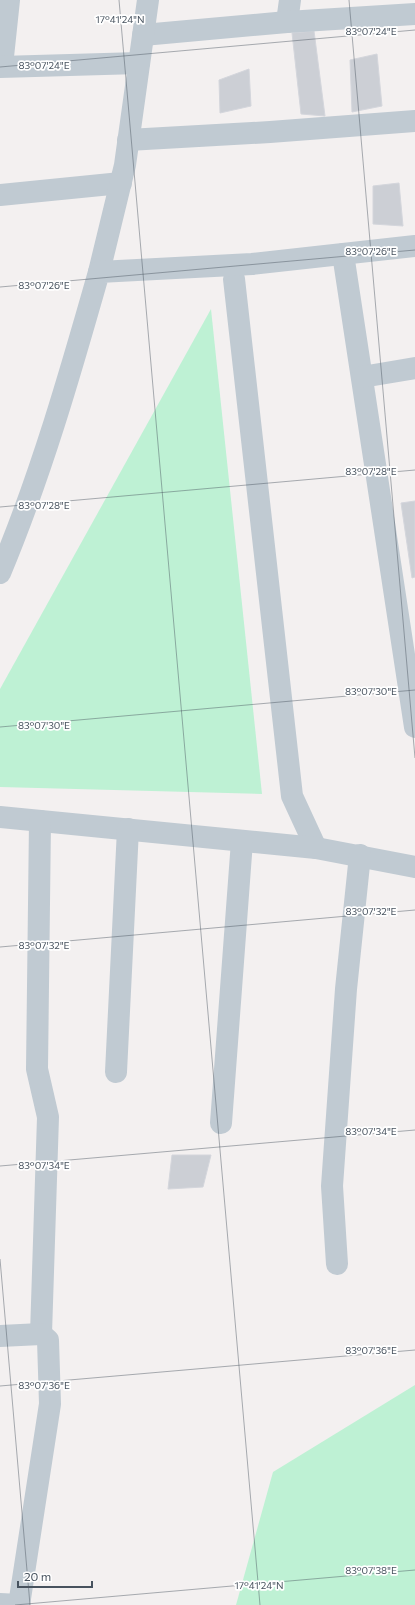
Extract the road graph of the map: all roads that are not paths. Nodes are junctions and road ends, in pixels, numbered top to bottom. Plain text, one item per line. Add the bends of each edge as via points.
1 (9, 0) edge
2 (148, 0) edge
3 (290, 0) edge
4 (413, 10) edge
5 (287, 22) junction
6 (143, 35) junction
7 (139, 63) junction
8 (1, 66) edge
9 (415, 121) edge
10 (128, 140) junction
11 (121, 183) junction
12 (0, 195) edge
13 (415, 246) edge
14 (343, 254) junction
15 (99, 272) junction
16 (234, 279) dead end
17 (415, 368) edge
18 (362, 377) junction
19 (0, 573) edge
20 (415, 727) edge
21 (0, 817) edge
22 (40, 821) junction
23 (128, 829) junction
24 (242, 841) junction
25 (316, 848) junction
26 (360, 855) junction
27 (415, 866) edge
28 (116, 1072) dead end
29 (221, 1122) dead end
30 (337, 1264) dead end
31 (41, 1334) junction
32 (0, 1336) edge
33 (0, 1604) edge

1 - 8 street
2 - 6 street
3 - 5 street
4 - 5 street
5 - 6 street
6 - 7 street
7 - 8 street
7 - 10 street
9 - 10 street
10 - 11 street
11 - 12 street
11 - 15 street
13 - 14 street
14 - 15 street via 252,264
14 - 18 street
15 - 19 street via 68,380 20,524
16 - 25 street via 292,796
17 - 18 street
18 - 20 street
21 - 22 street
22 - 23 street
22 - 31 street via 37,1069 48,1117
23 - 24 street
23 - 28 street
24 - 25 street
24 - 29 street
25 - 26 street
26 - 27 street
26 - 30 street via 346,989 332,1186
31 - 32 street
31 - 33 street via 48,1340 50,1404 19,1605

